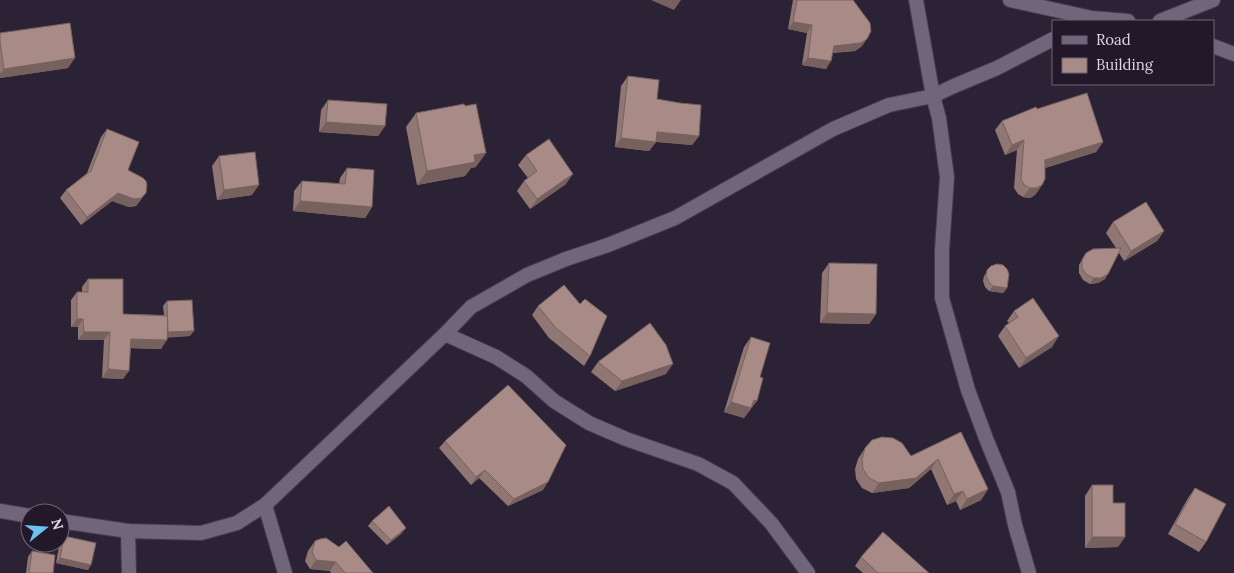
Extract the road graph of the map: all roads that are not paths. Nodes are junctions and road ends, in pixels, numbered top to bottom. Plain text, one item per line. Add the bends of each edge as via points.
1 (916, 0) edge
2 (1010, 0) edge
3 (1213, 0) edge
4 (1089, 20) edge
5 (1163, 20) edge
6 (1052, 40) edge
7 (1214, 46) edge
8 (1234, 54) edge
9 (933, 96) junction
10 (445, 334) junction
11 (265, 505) junction
12 (0, 511) edge
13 (20, 514) edge
14 (70, 522) edge
15 (128, 531) junction
16 (129, 573) edge
17 (285, 573) edge
18 (808, 573) edge
19 (1029, 573) edge

1 - 9 street
2 - 4 street
3 - 5 street
6 - 9 street
7 - 8 street
9 - 10 street via 889,105 832,129 675,218 527,275 471,307
9 - 19 street via 947,177 942,298 968,390 1008,492
10 - 11 street
10 - 18 street via 496,357 589,423 698,464 733,483 771,523
11 - 15 street via 237,523 201,534
11 - 17 street
12 - 13 street
14 - 15 street
15 - 16 street

